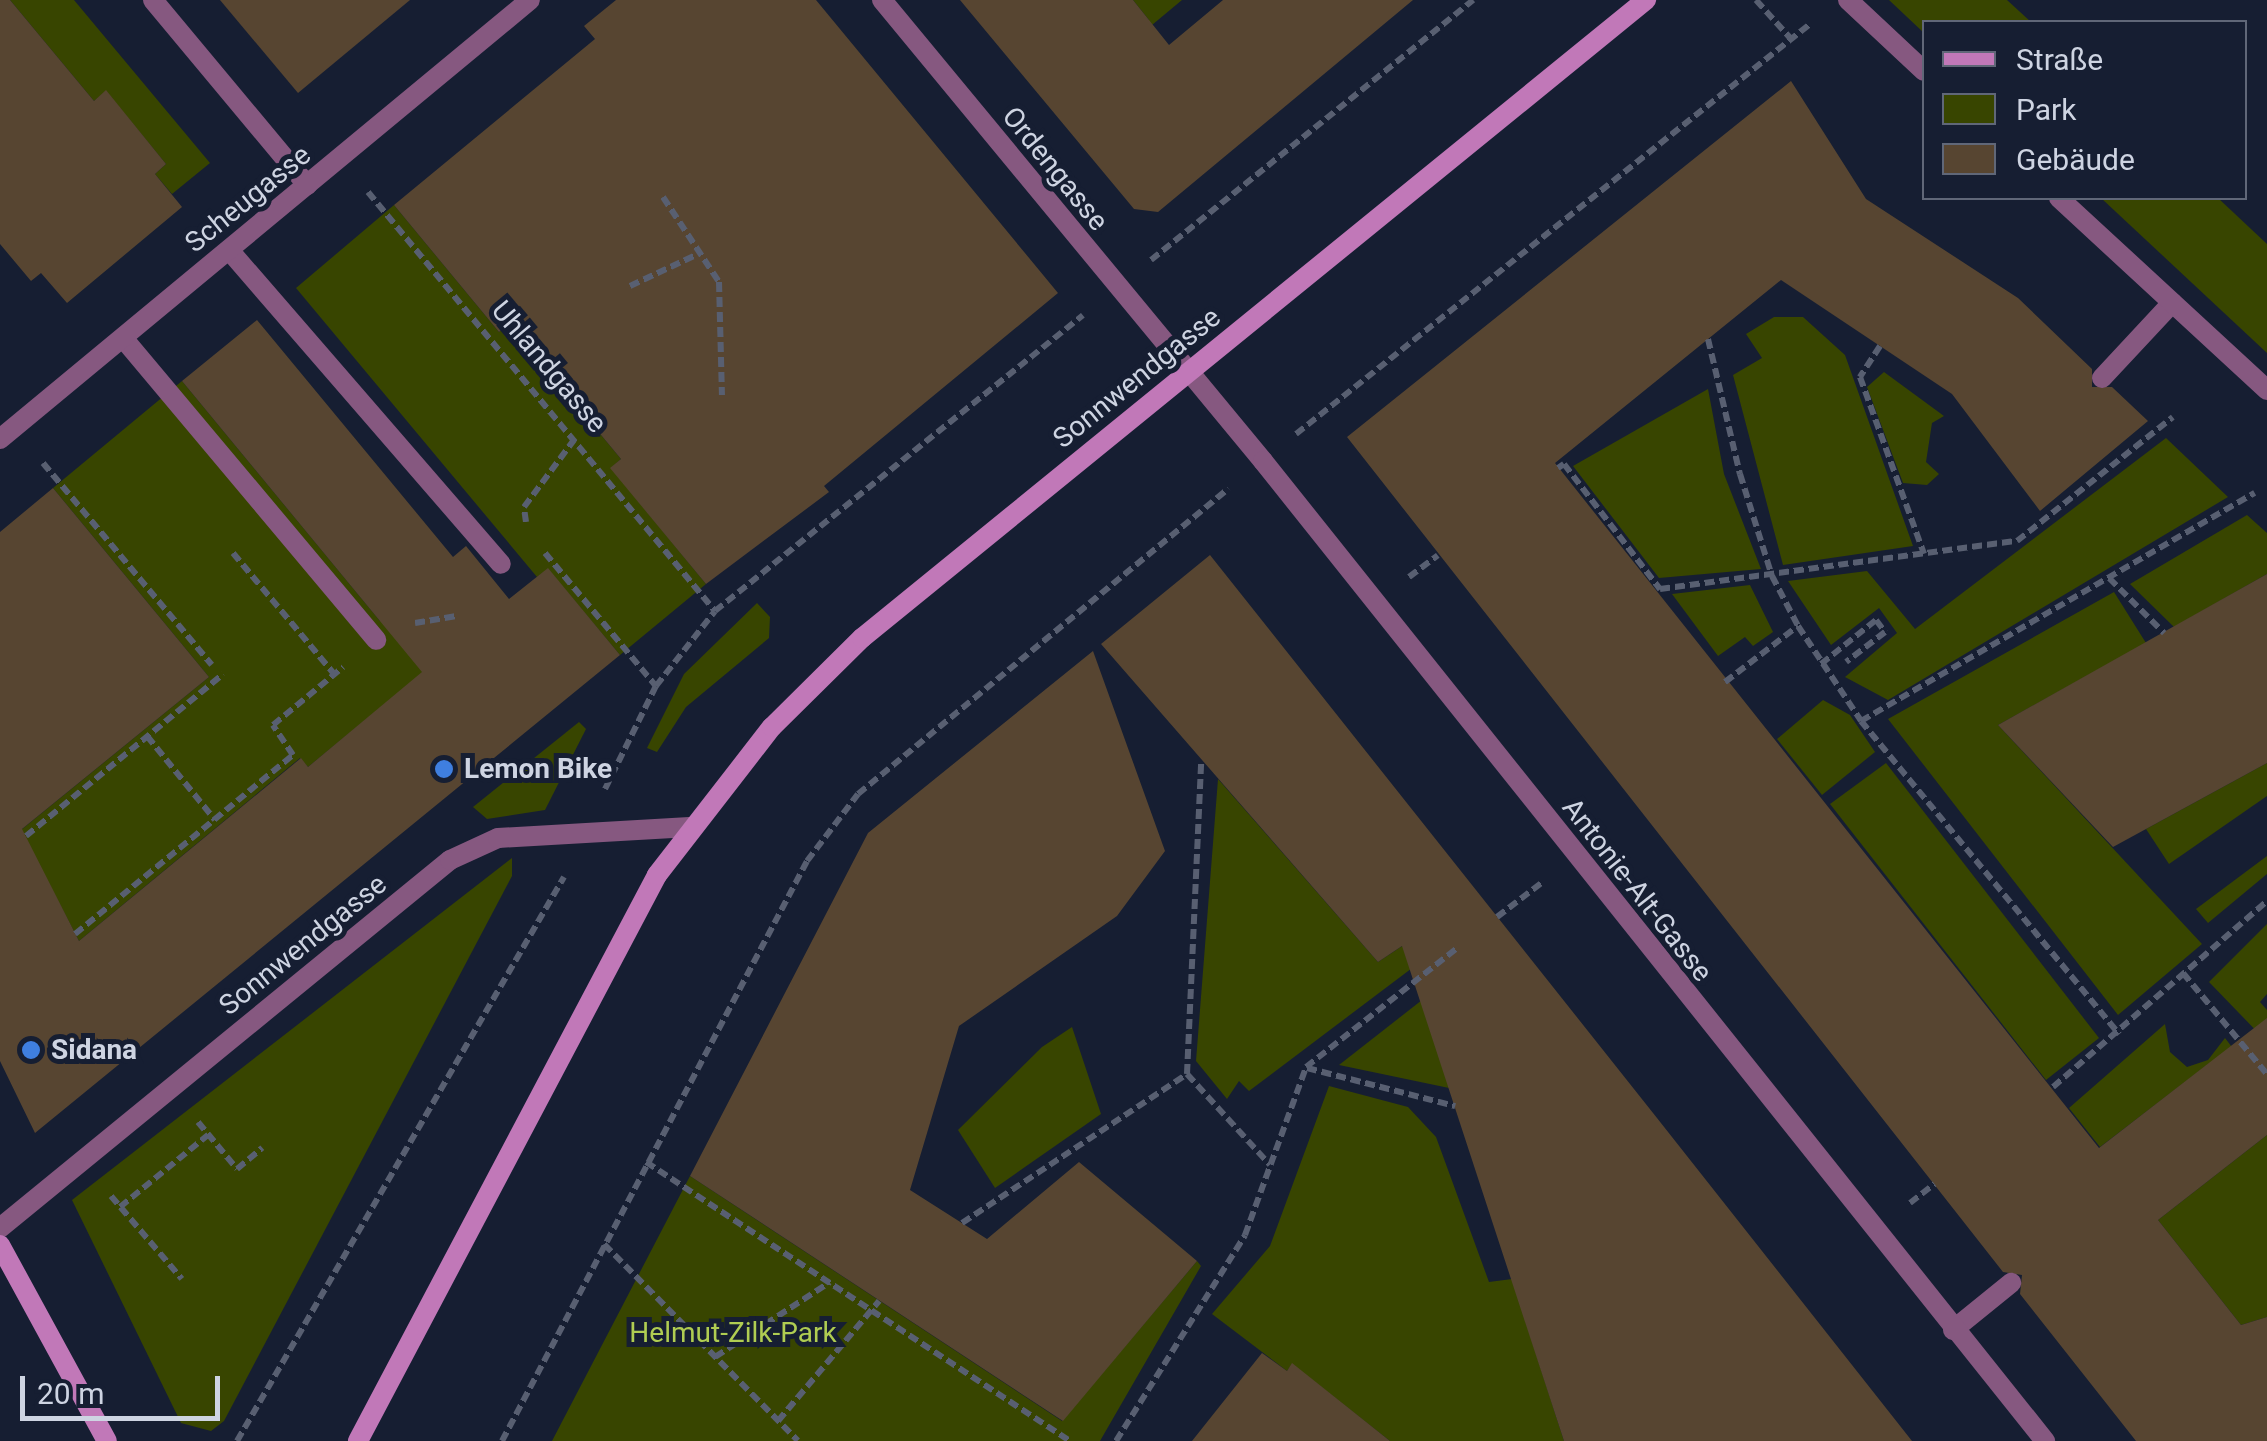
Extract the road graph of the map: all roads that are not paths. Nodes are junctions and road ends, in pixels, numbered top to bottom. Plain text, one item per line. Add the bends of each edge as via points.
1 (153, 0) edge
2 (530, 0) edge
3 (882, 0) edge
4 (1646, 0) edge
5 (1848, 0) edge
6 (1922, 70) edge
7 (307, 185) junction
8 (2062, 200) edge
9 (229, 250) junction
10 (2172, 303) junction
11 (124, 338) junction
12 (1187, 372) junction
13 (2102, 378) dead end
14 (2267, 390) edge
15 (7, 434) edge
16 (501, 564) road end
17 (376, 640) dead end
18 (690, 827) junction
19 (0, 1228) edge
20 (0, 1246) edge
21 (2011, 1283) dead end
22 (1953, 1330) junction
23 (107, 1441) edge
24 (358, 1441) edge
25 (2045, 1441) edge

1 - 7 street
2 - 7 street, Scheugasse
3 - 12 street, Ordengasse
4 - 12 main road, Sonnwendgasse
5 - 6 street
7 - 9 street, Scheugasse
8 - 10 street
9 - 11 street, Scheugasse
9 - 16 street
10 - 13 street
10 - 14 street
11 - 15 street, Scheugasse
11 - 17 street
12 - 18 main road, Sonnwendgasse via 862,638 772,727
12 - 22 street, Antonie-Alt-Gasse
18 - 19 street, Sonnwendgasse via 498,838 450,860
18 - 24 main road, Sonnwendgasse via 630,925
20 - 23 main road
21 - 22 street
22 - 25 street, Antonie-Alt-Gasse

